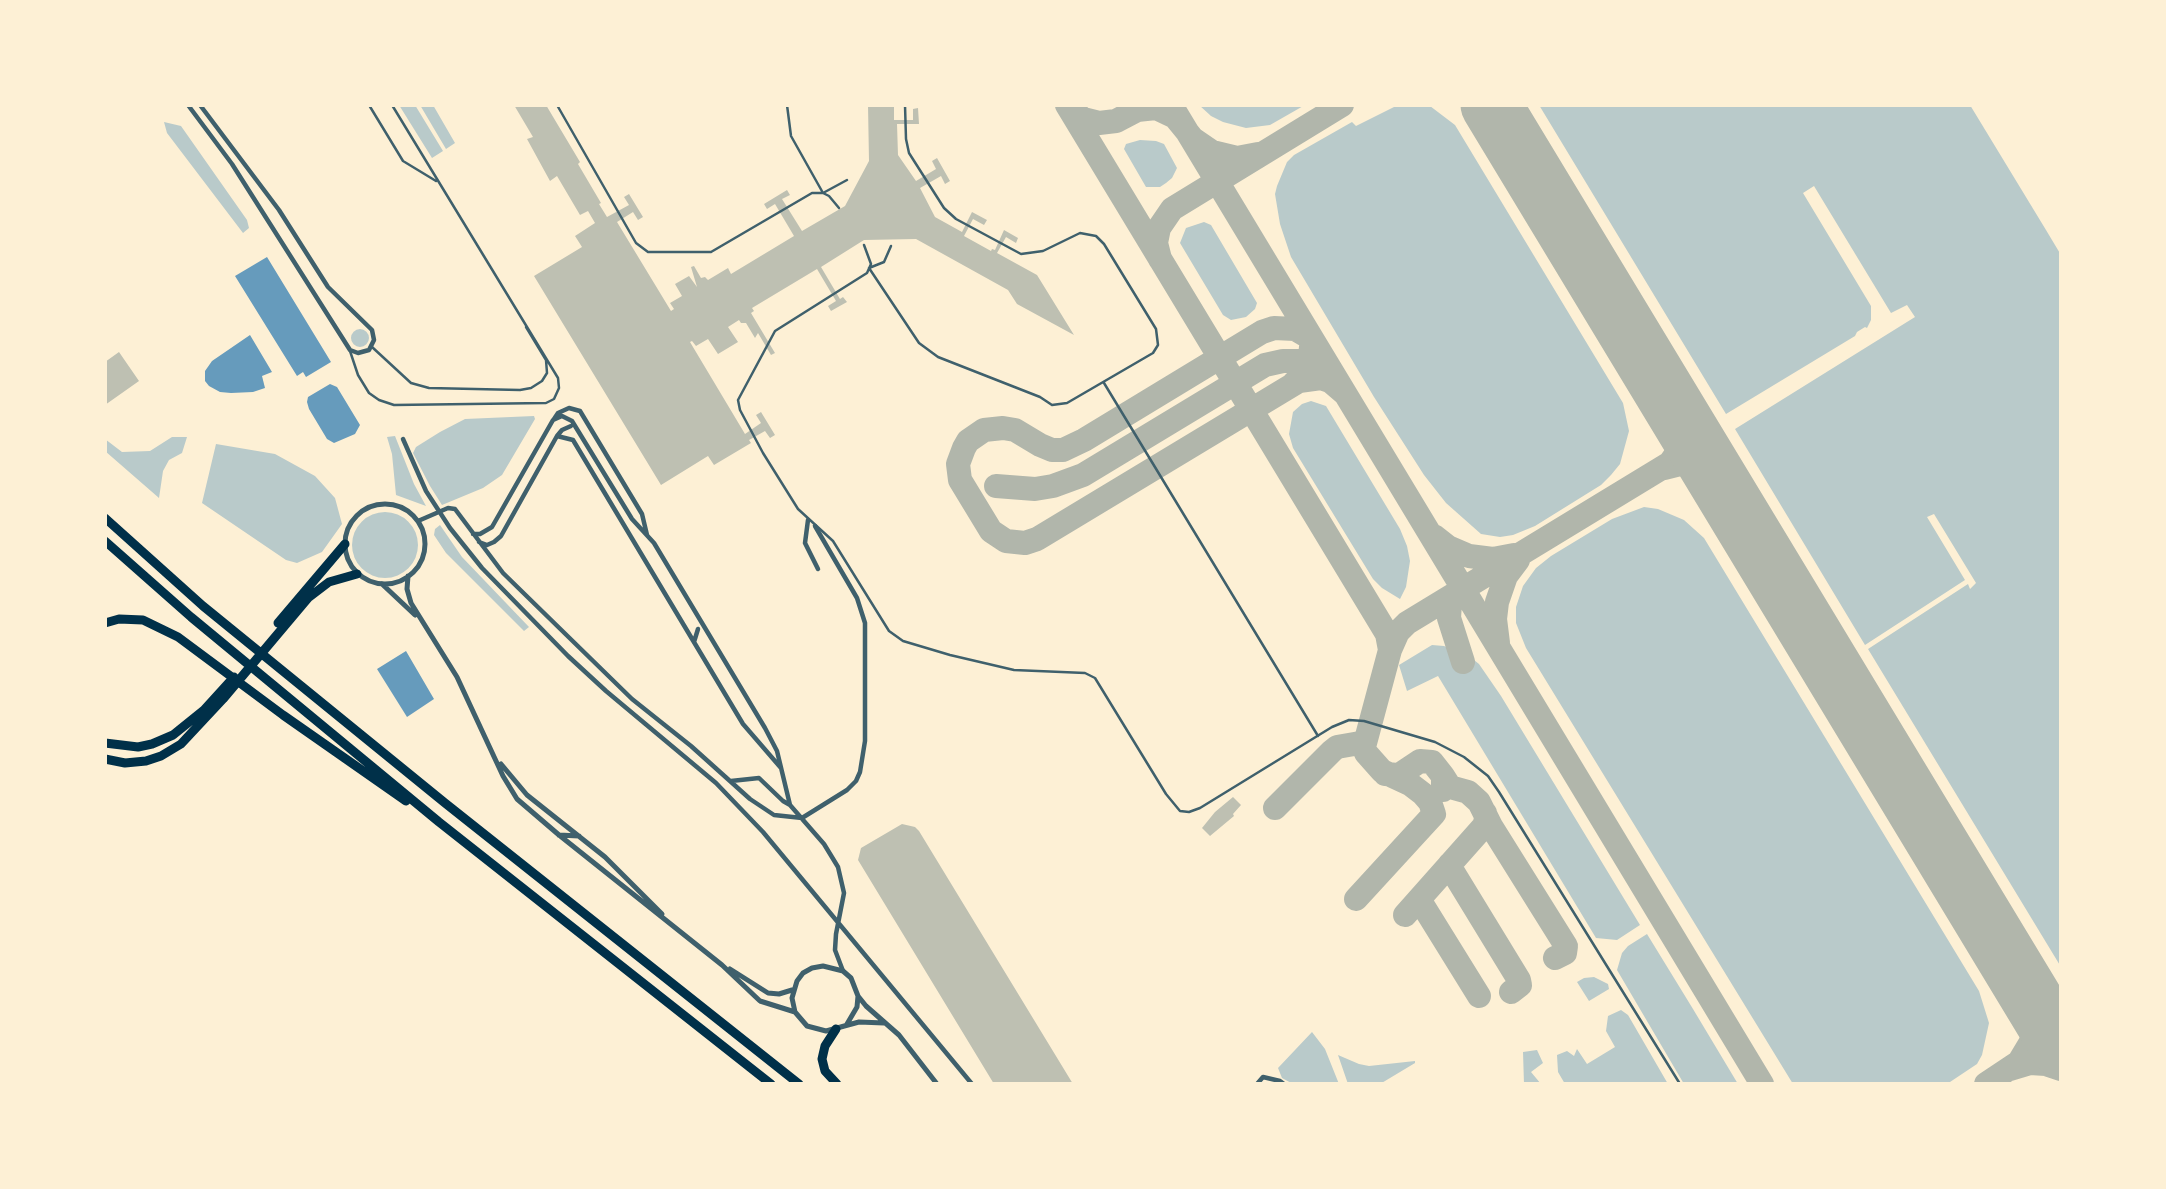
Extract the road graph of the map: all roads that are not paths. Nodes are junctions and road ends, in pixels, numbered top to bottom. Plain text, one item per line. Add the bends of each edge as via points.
1 (188, 105) edge
2 (200, 105) edge
3 (369, 105) edge
4 (392, 105) edge
5 (557, 105) edge
6 (787, 105) edge
7 (905, 105) edge
8 (847, 180) dead end
9 (823, 193) junction
10 (839, 208) dead end
11 (864, 245) dead end
12 (891, 246) dead end
13 (869, 268) junction
14 (372, 347) junction
15 (350, 351) junction
16 (1103, 382) junction
17 (553, 420) junction
18 (571, 426) dead end
19 (557, 436) junction
20 (403, 439) dead end
21 (105, 518) edge
22 (808, 520) junction
23 (418, 521) junction
24 (815, 526) junction
25 (473, 534) junction
26 (647, 536) junction
27 (105, 541) edge
28 (478, 541) junction
29 (345, 544) junction
30 (818, 569) dead end
31 (357, 574) junction
32 (408, 576) junction
33 (382, 584) junction
34 (285, 619) junction
35 (422, 622) junction
36 (105, 623) edge
37 (698, 629) dead end
38 (694, 643) junction
39 (221, 697) junction
40 (1318, 736) junction
41 (105, 743) edge
42 (494, 755) junction
43 (105, 759) edge
44 (782, 769) junction
45 (731, 781) junction
46 (790, 805) junction
47 (802, 818) junction
48 (439, 821) junction
49 (559, 835) junction
50 (579, 836) junction
51 (669, 922) junction
52 (722, 965) junction
53 (843, 971) junction
54 (792, 990) junction
55 (858, 996) junction
56 (794, 1012) junction
57 (884, 1023) junction
58 (847, 1024) junction
59 (836, 1029) junction
60 (771, 1084) edge
61 (799, 1084) edge
62 (837, 1084) edge
63 (937, 1084) edge
64 (972, 1084) edge
65 (1257, 1084) edge
66 (1284, 1084) edge
67 (1680, 1084) edge

1 - 15 street via 232,164
2 - 14 street via 279,209 328,287 372,330
3 - 14 lane via 403,161 435,180 546,360 547,373 542,382 520,390 429,388 411,383
4 - 15 lane via 558,378 559,388 554,399 546,402 394,405 379,400 362,383
5 - 9 lane via 636,243 648,252 711,252 806,196
6 - 9 lane via 791,136
7 - 16 lane via 909,153 956,219 1021,254 1043,251 1080,233 1096,236 1104,244 1158,336 1158,345 1153,354
8 - 9 lane
9 - 10 lane
11 - 13 lane
12 - 13 lane via 884,262
13 - 16 lane via 913,335 937,356 1052,405 1067,403
13 - 22 lane via 855,282 775,331 738,400 775,473
14 - 15 street
16 - 40 lane
17 - 25 street via 492,527
17 - 26 street via 562,416 572,421
17 - 26 street via 569,408 580,411 642,514
18 - 19 street
19 - 28 street via 500,536 487,545
19 - 38 street via 573,440
20 - 64 street via 426,491 482,568 568,656 716,783 763,832
21 - 61 highway via 204,606
22 - 24 lane
22 - 30 street via 805,543
23 - 25 street via 455,509
23 - 29 street via 398,505 373,505 354,517
23 - 32 street via 424,551
24 - 40 lane via 833,541 895,637 1014,670 1085,673 1095,678 1180,811 1200,808
24 - 47 street via 857,598 864,623 865,741 856,781
25 - 28 street
26 - 44 street via 772,740
27 - 48 highway
28 - 45 street via 503,573 586,657
29 - 31 street
29 - 34 highway
31 - 33 street
31 - 34 highway via 328,582
32 - 33 street
32 - 35 street via 409,596
33 - 35 street
34 - 39 highway
35 - 42 street via 457,677
36 - 48 highway via 143,620 178,637
37 - 38 street
38 - 44 street via 743,724
39 - 41 highway via 164,740 138,747
39 - 43 highway via 188,739 167,753 146,761
40 - 67 lane via 1349,720 1364,721 1435,742 1488,776
42 - 49 street via 517,799
42 - 50 street via 527,795
44 - 46 street
45 - 46 street via 759,778
45 - 47 street via 774,815
46 - 47 street
47 - 53 street via 824,844 842,878 844,901 835,950
48 - 60 highway
49 - 50 street
49 - 51 street
50 - 51 street
51 - 52 street
52 - 54 street via 768,993
52 - 56 street via 760,1001
53 - 54 street via 812,968
53 - 55 street
54 - 56 street
55 - 57 street
55 - 58 street
56 - 59 street via 816,1030
57 - 58 street
57 - 63 street
58 - 59 street
59 - 62 highway via 822,1059 825,1071
65 - 66 street via 1263,1077

